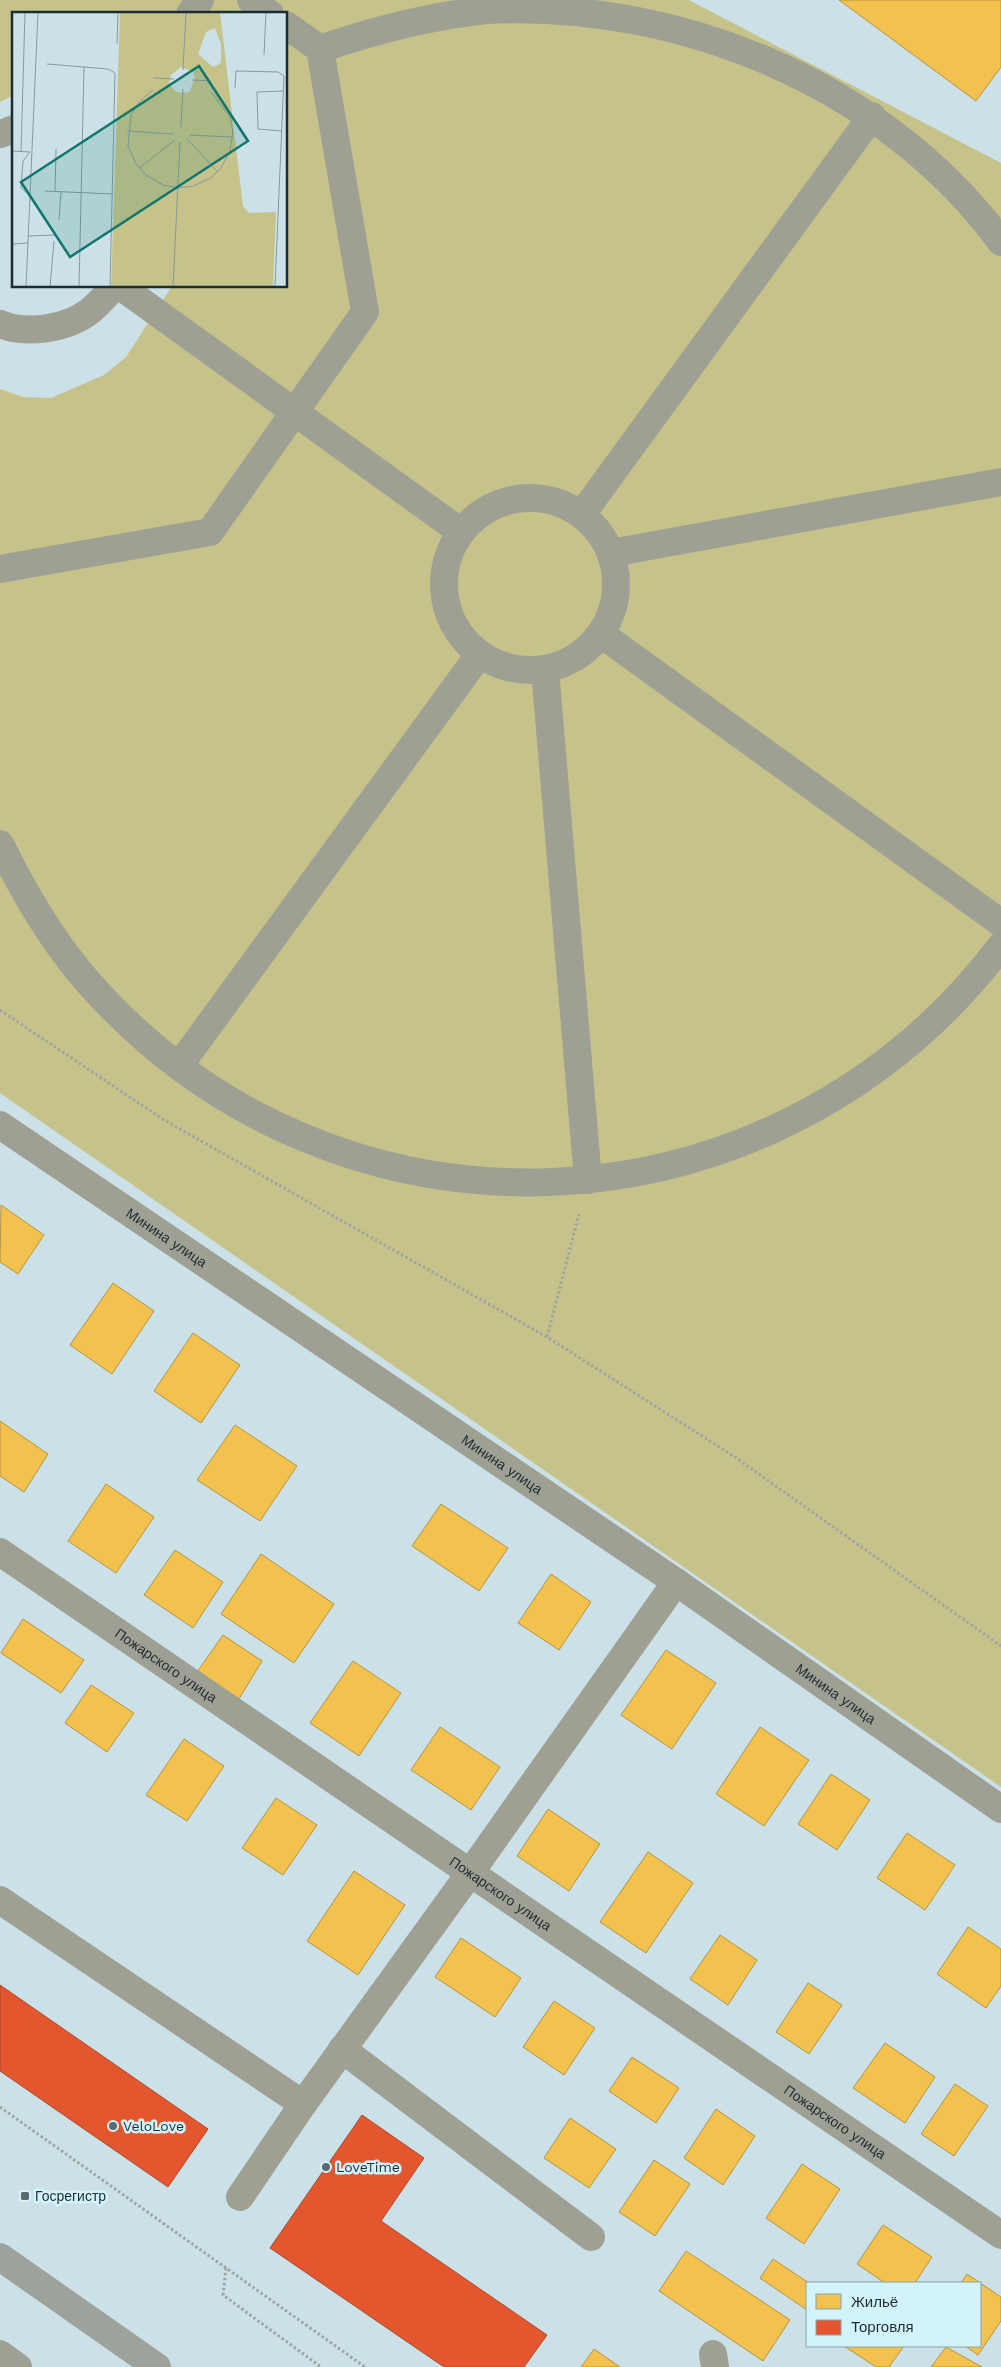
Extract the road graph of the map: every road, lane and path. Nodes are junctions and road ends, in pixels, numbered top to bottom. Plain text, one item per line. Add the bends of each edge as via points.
1 (200, 0) edge
2 (251, 0) edge
3 (191, 12) edge
4 (267, 12) edge
5 (288, 26) edge
6 (320, 49) junction
7 (872, 116) junction
8 (12, 130) edge
9 (0, 134) edge
10 (1001, 242) edge
11 (113, 288) edge
12 (123, 288) edge
13 (0, 324) edge
14 (294, 412) junction
15 (1001, 482) edge
16 (582, 514) junction
17 (461, 532) junction
18 (611, 552) junction
19 (0, 569) edge
20 (601, 634) junction
21 (479, 655) junction
22 (544, 670) junction
23 (0, 844) edge
24 (1001, 923) edge
25 (1001, 946) edge
26 (0, 1010) edge
27 (179, 1066) junction
28 (0, 1125) edge
29 (588, 1180) junction
30 (547, 1337) junction
31 (0, 1552) edge
32 (676, 1582) junction
33 (1001, 1646) edge
34 (1001, 1809) edge
35 (470, 1873) junction
36 (0, 1900) edge
37 (342, 2049) junction
38 (303, 2104) junction
39 (0, 2107) edge
40 (240, 2197) dead end
41 (1001, 2235) edge
42 (591, 2237) dead end
43 (0, 2257) edge
44 (226, 2268) junction
45 (0, 2354) edge
46 (18, 2367) edge
47 (157, 2367) edge
48 (321, 2367) edge
49 (365, 2367) edge

1 - 3 street
2 - 4 street
5 - 6 street
6 - 7 street via 375,30 431,17 537,8 604,12 662,22 772,58 815,80
6 - 14 street via 365,312
7 - 10 street via 953,186
7 - 16 street
8 - 9 street
11 - 13 street via 89,312 52,329 12,329
12 - 14 street
14 - 17 street
14 - 19 street via 210,532
15 - 18 street
16 - 17 street via 558,501 531,497 504,501 480,513
16 - 18 street via 599,531
17 - 21 street via 446,563 444,598 456,630
18 - 20 street via 617,580 614,608
20 - 22 street via 576,658
20 - 24 street
21 - 22 street via 510,669
21 - 27 street
22 - 29 street
23 - 27 street via 17,879 50,932 88,981 132,1026
25 - 29 street via 939,1017 897,1054 852,1087 803,1116 699,1158 644,1172
26 - 30 path via 164,1120
27 - 29 street via 224,1097 272,1123 322,1145 373,1162 426,1174 480,1181
28 - 32 street, Минина улица
29 - 30 path
30 - 33 path via 732,1455
31 - 35 street, Пожарского улица
32 - 34 street, Минина улица
32 - 35 street
35 - 37 street
35 - 41 street, Пожарского улица
36 - 38 street
37 - 38 street
37 - 42 street
38 - 40 street
39 - 44 path
43 - 47 main road
44 - 48 path via 223,2295
44 - 49 path
45 - 46 street

